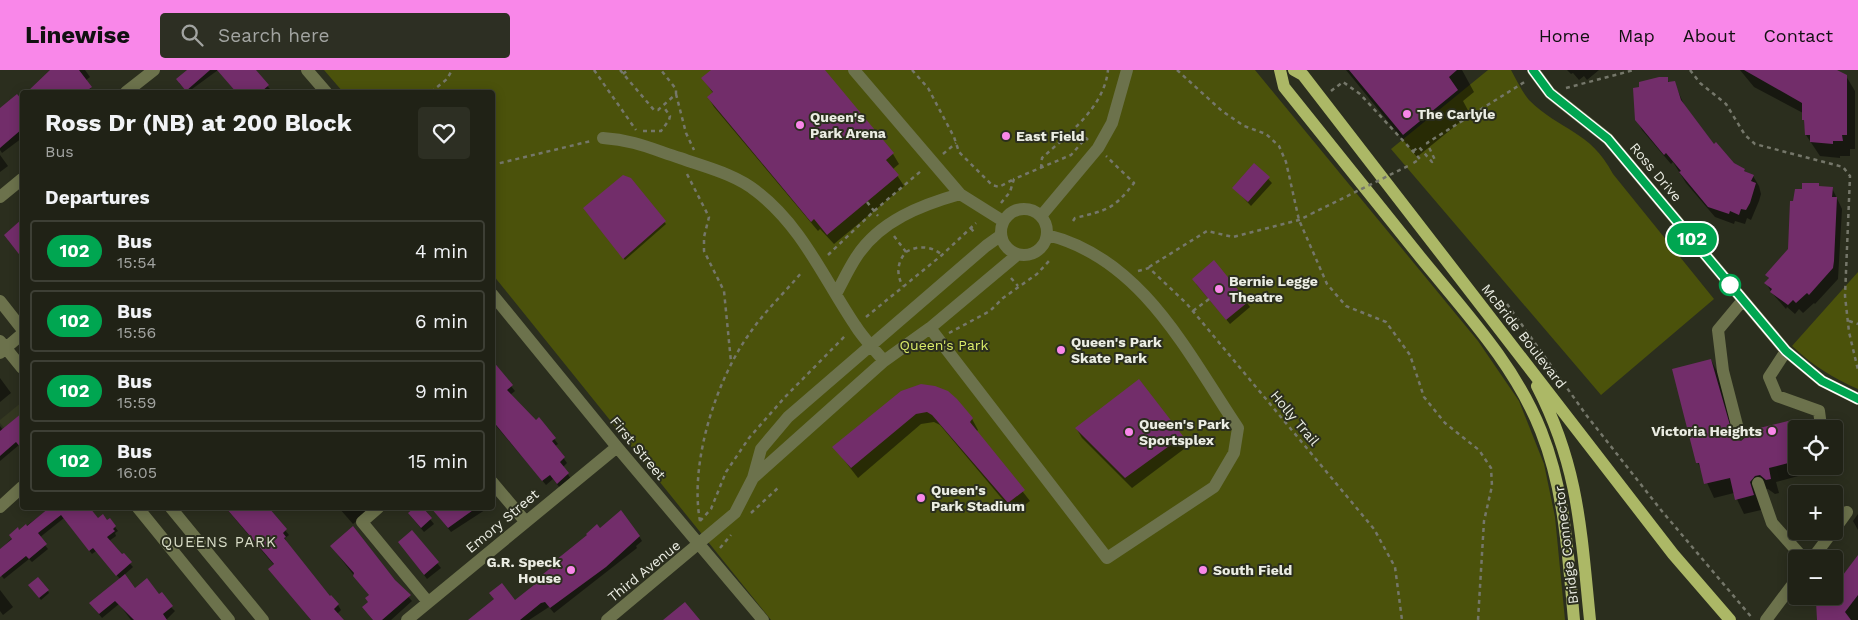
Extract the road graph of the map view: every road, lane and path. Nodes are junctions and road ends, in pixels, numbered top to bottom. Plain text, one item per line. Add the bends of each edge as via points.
1 (154, 70) edge
2 (307, 70) edge
3 (452, 70) edge
4 (594, 70) edge
5 (620, 70) edge
6 (628, 70) edge
7 (661, 70) edge
8 (854, 70) edge
9 (912, 70) edge
10 (1108, 70) edge
11 (1127, 70) edge
12 (1177, 70) edge
13 (1280, 70) edge
14 (1634, 70) edge
15 (1690, 70) edge
16 (1301, 72) edge
17 (623, 74) junction
18 (1531, 75) edge
19 (129, 90) edge
20 (320, 90) edge
21 (433, 90) edge
22 (1550, 93) junction
23 (676, 94) junction
24 (1320, 99) junction
25 (662, 106) junction
26 (603, 138) joint
27 (1088, 140) dead end
28 (956, 143) junction
29 (1413, 151) junction
30 (943, 153) dead end
31 (1106, 156) dead end
32 (678, 158) junction
33 (693, 163) junction
34 (495, 164) edge
35 (1041, 168) junction
36 (922, 171) dead end
37 (1014, 180) junction
38 (20, 181) edge
39 (960, 194) junction
40 (0, 197) edge
41 (867, 202) dead end
42 (1002, 203) dead end
43 (874, 211) junction
44 (1041, 216) junction
45 (1299, 220) junction
46 (1003, 221) junction
47 (1073, 221) dead end
48 (976, 223) dead end
49 (887, 227) junction
50 (971, 228) junction
51 (975, 234) dead end
52 (1047, 235) junction
53 (1000, 236) junction
54 (906, 252) junction
55 (942, 255) junction
56 (1017, 255) junction
57 (826, 257) dead end
58 (1049, 261) dead end
59 (1149, 268) junction
60 (802, 272) dead end
61 (1008, 273) dead end
62 (1126, 276) junction
63 (1018, 286) junction
64 (904, 287) junction
65 (836, 294) junction
66 (495, 298) edge
67 (1209, 299) dead end
68 (1743, 300) junction
69 (0, 301) edge
70 (1507, 304) dead end
71 (1193, 311) junction
72 (863, 320) dead end
73 (1849, 321) junction
74 (1858, 324) edge
75 (20, 326) edge
76 (930, 328) junction
77 (20, 335) edge
78 (946, 335) dead end
79 (870, 344) junction
80 (2, 347) edge
81 (1786, 351) junction
82 (1522, 358) junction
83 (884, 361) junction
84 (731, 364) junction
85 (20, 366) edge
86 (1858, 370) edge
87 (1858, 399) edge
88 (1820, 420) edge
89 (1739, 433) dead end
90 (617, 447) junction
91 (754, 478) junction
92 (1758, 482) dead end
93 (495, 486) edge
94 (20, 489) edge
95 (0, 506) edge
96 (140, 510) edge
97 (173, 510) edge
98 (376, 510) edge
99 (1848, 512) dead end
100 (1843, 518) edge
101 (525, 521) junction
102 (700, 521) dead end
103 (699, 544) junction
104 (1796, 550) edge
105 (1788, 591) edge
106 (428, 602) junction
107 (230, 620) edge
108 (263, 620) edge
109 (408, 620) edge
110 (607, 620) edge
111 (763, 620) edge
112 (1402, 620) edge
113 (1478, 620) edge
114 (1574, 620) edge
115 (1590, 620) edge
116 (1730, 620) edge
117 (1754, 620) edge
118 (1766, 620) edge

1 - 19 street
2 - 20 street
3 - 21 path
4 - 25 path via 636,131 661,131 670,116
5 - 17 path
6 - 17 path
7 - 23 path via 676,89
8 - 39 street
9 - 28 path via 928,88
10 - 35 path via 1107,82 1098,98 1080,124 1042,158
11 - 44 street via 1112,123 1098,148
12 - 45 path via 1222,111 1244,126 1266,134 1279,146 1286,162
13 - 114 main road, Bridge Connector via 1284,87 1480,330 1518,384 1541,430 1553,464 1562,507
14 - 22 path
15 - 73 path via 1700,83 1726,104 1745,135 1755,144 1843,167 1850,176 1845,296
16 - 24 main road, McBride Boulevard
17 - 25 path via 654,110
18 - 22 street, Ross Drive
18 - 29 path via 1427,143 1432,162 1419,147
22 - 68 street, Ross Drive via 1608,139
23 - 25 path
23 - 33 path via 686,133 696,153
24 - 29 path via 1343,82 1360,94
24 - 82 main road, McBride Boulevard
26 - 32 street via 629,140
26 - 34 path
27 - 35 path via 1086,138 1071,155
28 - 30 path
28 - 37 path via 960,152 992,185 999,187
29 - 45 path, bridge via 1420,159
31 - 47 path via 1134,183 1119,202
32 - 33 street
32 - 84 path via 709,217 704,251 724,291
33 - 65 street via 720,172 756,191 790,225 818,262
35 - 37 path
36 - 43 path
37 - 42 path
38 - 40 street
39 - 46 street
39 - 49 street via 912,210
41 - 43 path
43 - 49 path
43 - 57 path
44 - 46 street via 1024,209 1011,212
44 - 52 street
45 - 59 path via 1233,237 1208,231
45 - 113 path via 1327,284 1346,306 1386,322 1410,355 1424,397 1445,424 1479,450 1491,468 1492,486 1484,521
46 - 53 street
48 - 50 path
49 - 54 path
49 - 65 street via 858,255
50 - 51 path
50 - 55 path
52 - 56 street via 1040,250
52 - 62 street via 1070,242
53 - 56 street via 1006,248
53 - 79 street
54 - 55 path via 922,247
54 - 64 path via 898,269
55 - 64 path
56 - 76 street
58 - 63 path via 1038,274
59 - 62 path
59 - 71 path, Holly Trail
60 - 84 path via 752,330
61 - 63 path
62 - 76 street via 1154,303 1238,428 1234,454 1214,487 1107,558
63 - 78 path via 977,320
64 - 72 path
65 - 79 street
66 - 90 street, First Street
67 - 71 path
68 - 81 street, Ross Drive
68 - 89 street via 1718,330 1723,371
69 - 75 street
70 - 117 path via 1587,416
71 - 112 path, Holly Trail via 1374,529 1395,567
73 - 74 path
73 - 86 path
76 - 83 street
77 - 80 street
79 - 83 street
79 - 91 street via 788,417 761,449
80 - 85 street
81 - 87 street, Ross Drive via 1822,381
81 - 88 street via 1769,377 1777,396 1819,411
82 - 115 main road, Bridge Connector via 1552,416 1572,473
82 - 116 main road, McBride Boulevard via 1673,554
83 - 91 street
84 - 102 path via 702,449 697,505
90 - 101 street, Emory Street
90 - 103 street, First Street
91 - 103 street, Third Avenue via 735,513
92 - 104 street via 1772,523
93 - 101 street
94 - 95 street
96 - 107 street
97 - 108 street
98 - 106 street via 362,522
99 - 100 street
101 - 106 street, Emory Street
103 - 110 street, Third Avenue
103 - 111 street, First Street
105 - 118 street
106 - 109 street, Emory Street

